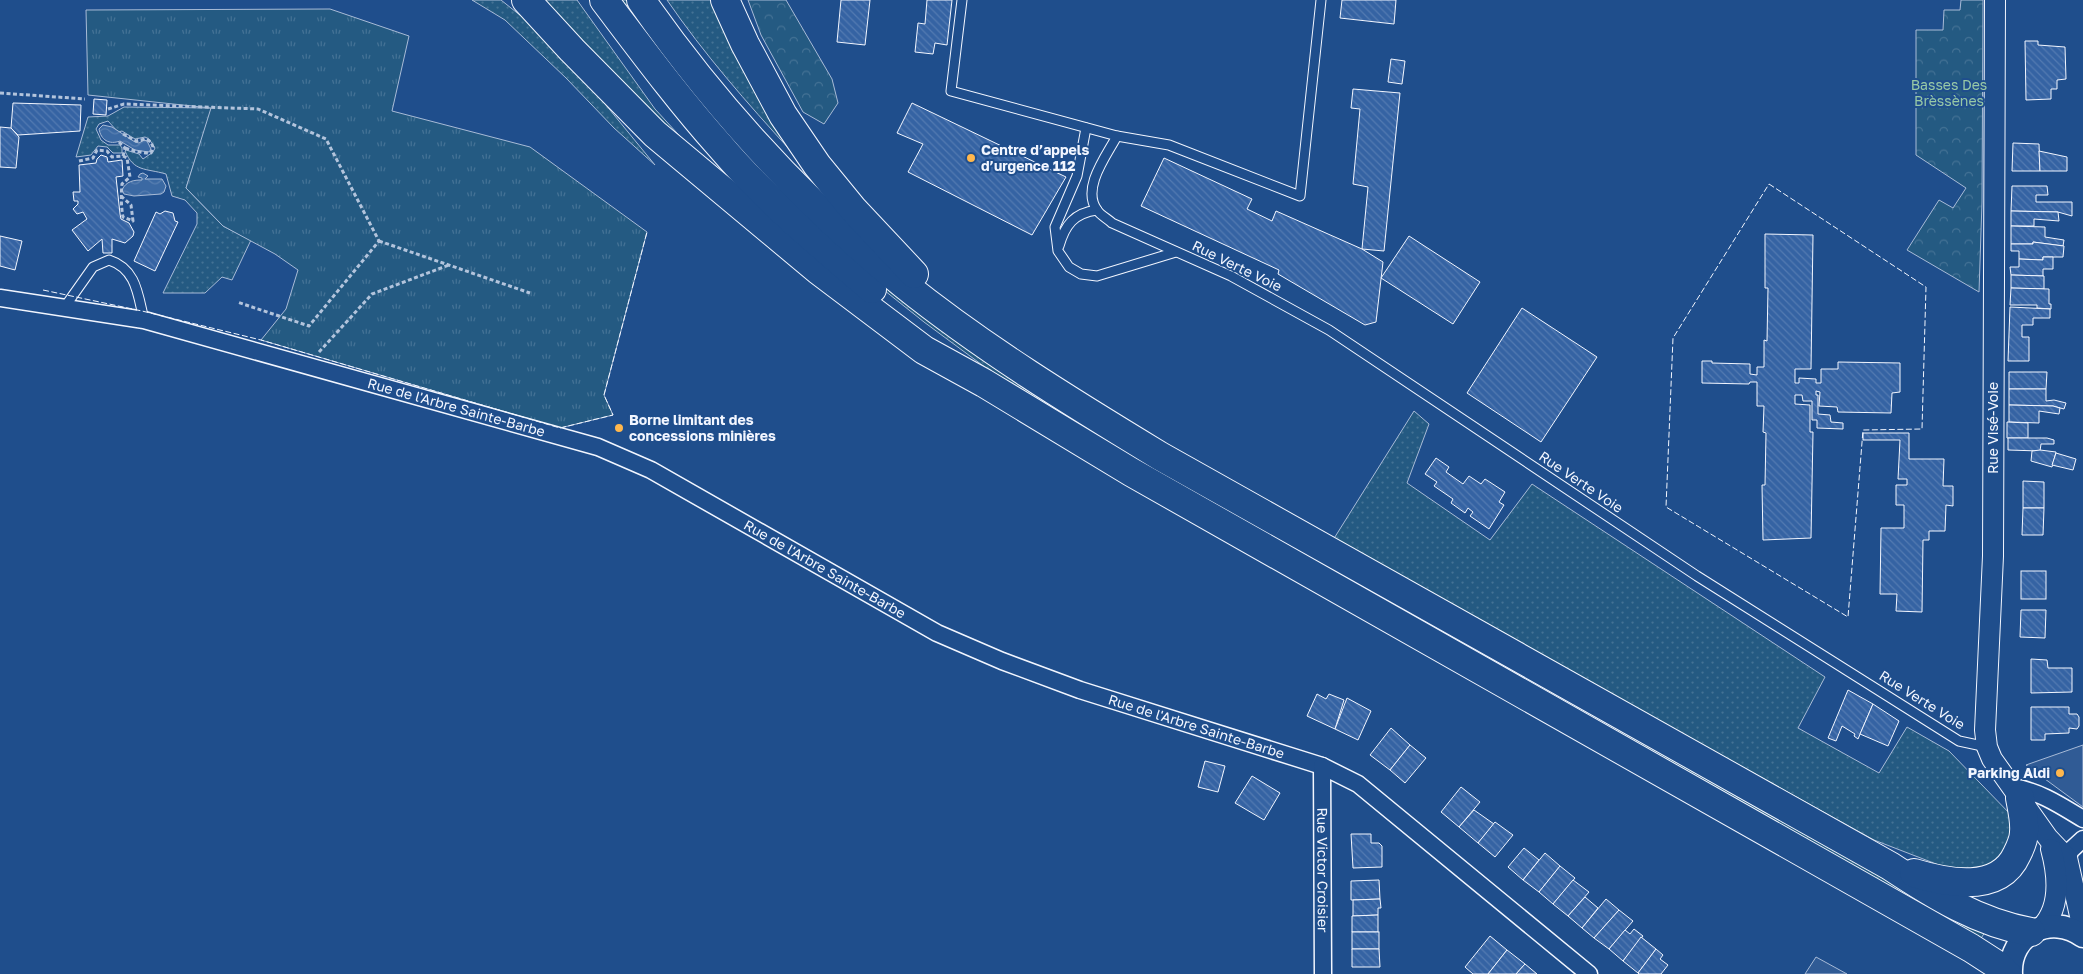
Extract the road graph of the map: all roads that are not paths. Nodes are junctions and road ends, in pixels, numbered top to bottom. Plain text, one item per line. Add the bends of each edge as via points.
1 (526, 0) edge
2 (604, 0) edge
3 (642, 0) edge
4 (726, 0) edge
5 (962, 0) edge
6 (1321, 0) edge
7 (1995, 0) edge
8 (1086, 128) junction
9 (1117, 136) junction
10 (1097, 210) junction
11 (1058, 251) junction
12 (1176, 252) junction
13 (0, 298) edge
14 (64, 308) junction
15 (937, 309) junction
16 (144, 320) junction
17 (984, 383) junction
18 (1987, 747) junction
19 (1322, 766) junction
20 (2016, 792) junction
21 (2083, 819) edge
22 (2048, 838) junction
23 (2083, 839) edge
24 (2067, 858) junction
25 (1890, 866) junction
26 (2083, 929) edge
27 (2036, 930) junction
28 (2083, 936) edge
29 (1323, 974) edge
30 (1589, 974) edge
31 (2007, 974) edge
32 (2011, 974) edge

1 - 17 highway via 655,134 754,217 924,350
2 - 17 highway via 715,140 748,175 804,231
3 - 15 highway via 672,44 734,122 783,174 870,256
4 - 15 highway via 782,115 817,165 853,208 912,270
5 - 8 lane via 951,91
6 - 9 lane via 1300,196 1169,145
7 - 18 street, Rue Visé-Voie via 1992,556
8 - 9 lane
8 - 11 lane via 1077,176 1055,226
9 - 10 lane via 1094,179 1092,197
10 - 11 lane via 1084,212 1073,220 1064,232
10 - 12 lane, Rue Verte Voie via 1112,223
11 - 12 lane via 1069,267 1081,274 1097,276
12 - 18 lane, Rue Verte Voie via 1231,276 1329,330 1697,576 1958,741
13 - 14 street, Rue de l'Arbre Sainte-Barbe
14 - 16 street, Rue de l'Arbre Sainte-Barbe
14 - 16 lane via 93,267 109,260 119,264 133,278
15 - 25 highway via 1057,392 1160,456
16 - 19 street, Rue de l'Arbre Sainte-Barbe via 598,447 651,470 937,633 1080,690
17 - 31 highway via 1131,472 1971,948
18 - 20 street, Rue Visé-Voie via 1992,760
19 - 29 street, Rue Victor Croisier
19 - 30 street, Rue de l'Arbre Sainte-Barbe via 1358,784
20 - 21 street via 2028,789 2041,794
20 - 22 street, Rue Visé-Voie
20 - 25 highway via 2024,833 2011,865 1998,876 1981,882 1960,882 1940,880
22 - 24 street, Rue Visé-Voie
22 - 27 street, Rue Visé-Voie via 2056,871 2056,896 2050,917
23 - 24 street
24 - 26 street
25 - 27 highway via 1967,912 1995,923
27 - 28 main road via 2065,927
27 - 32 main road via 2021,941 2014,952

